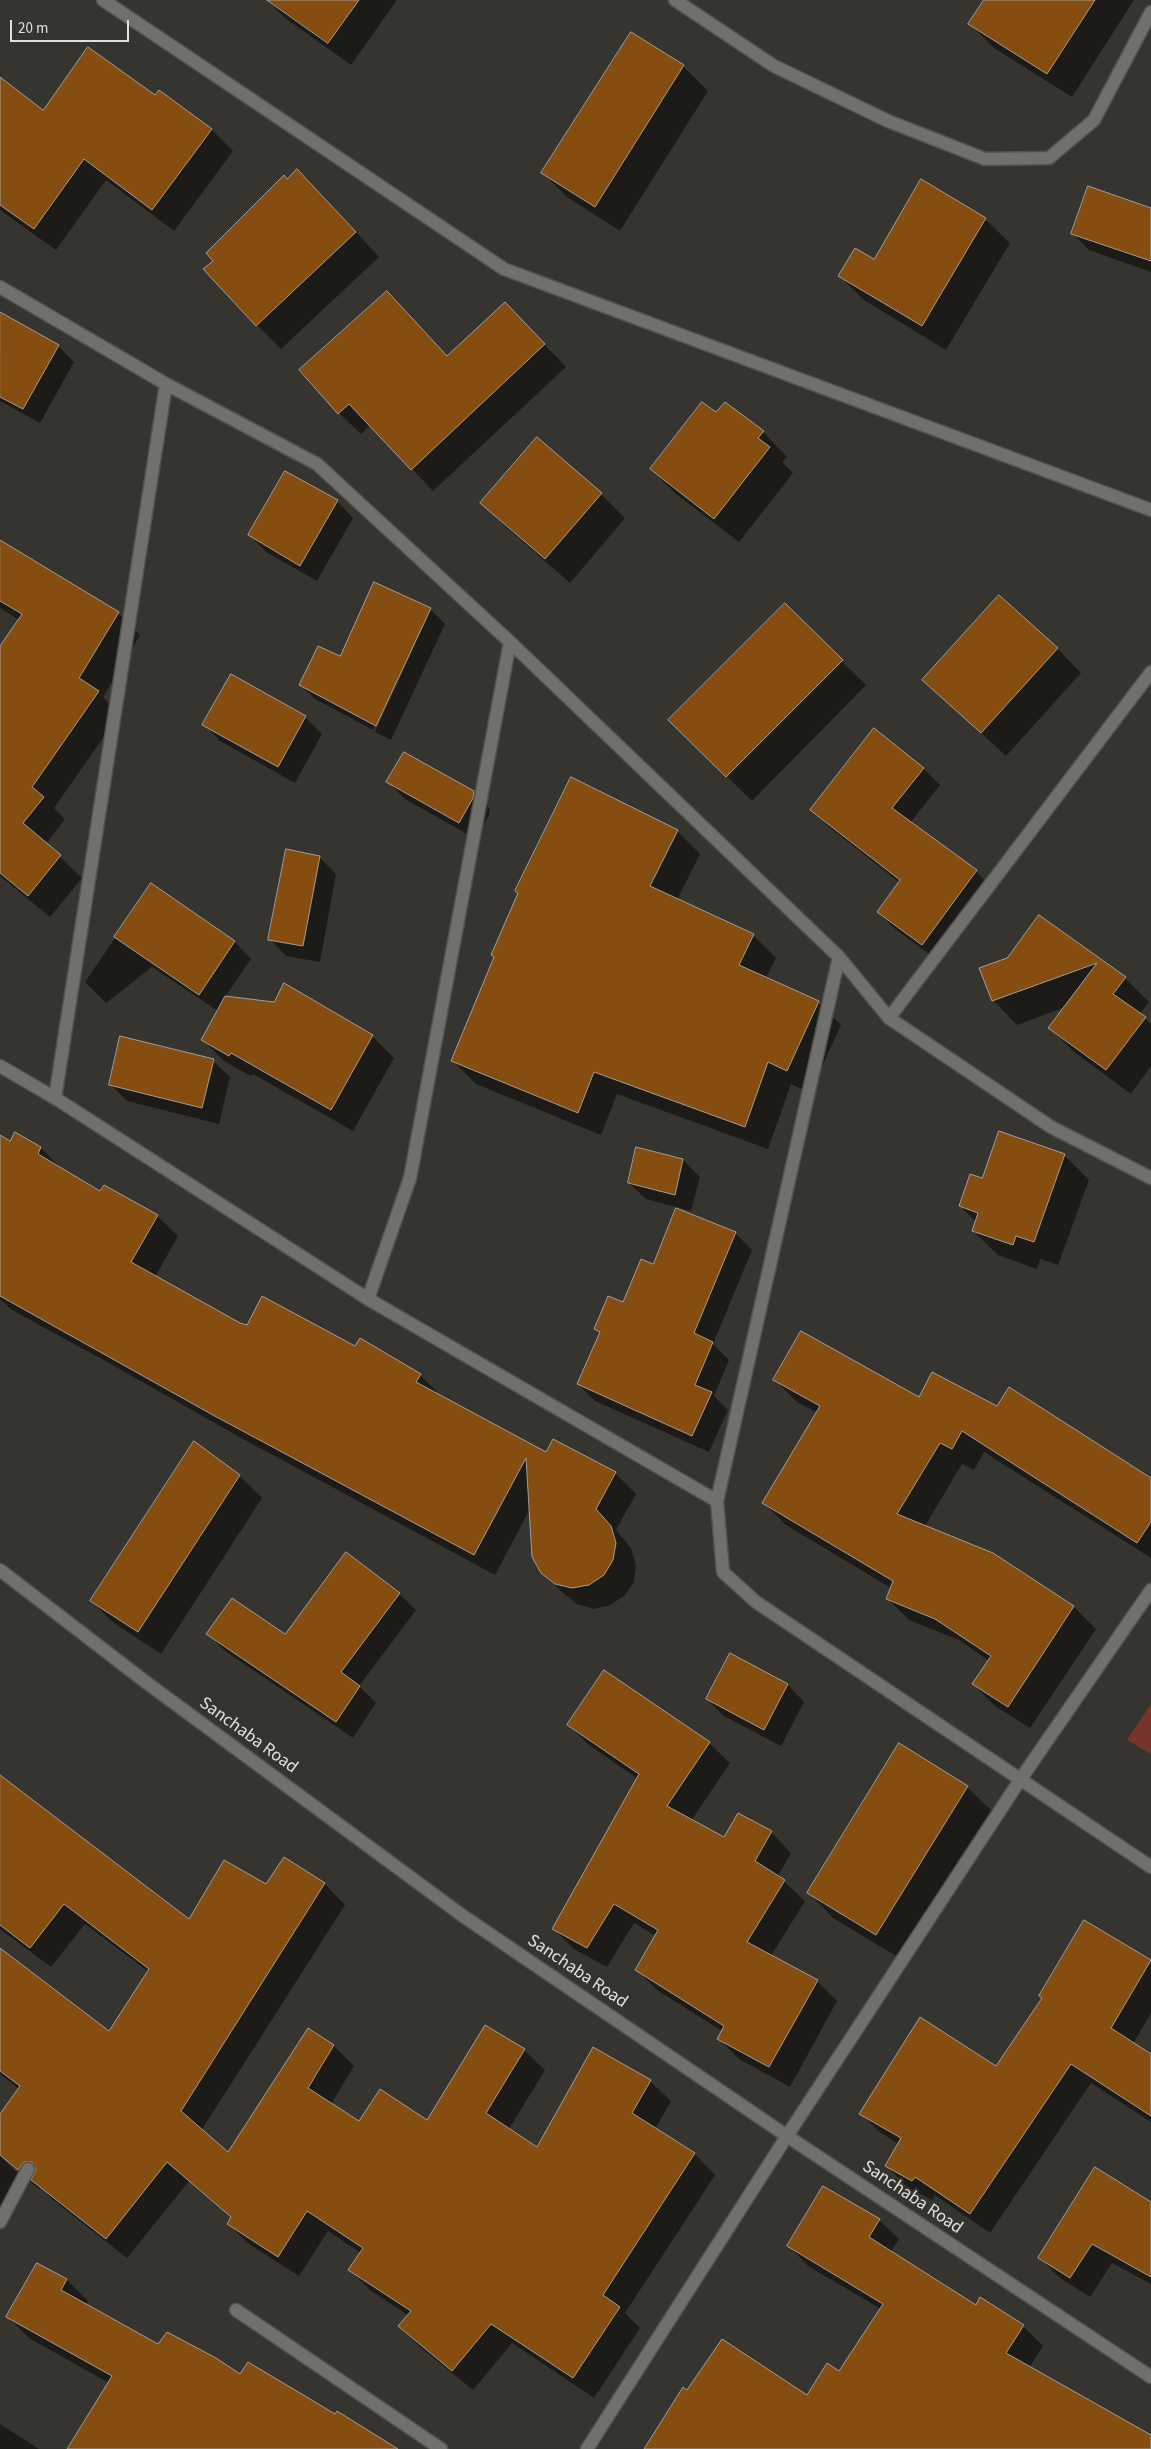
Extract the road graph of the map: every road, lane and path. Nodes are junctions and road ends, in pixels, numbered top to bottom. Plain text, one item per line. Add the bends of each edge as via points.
1 (103, 0) edge
2 (675, 0) edge
3 (1151, 12) edge
4 (0, 287) edge
5 (166, 384) junction
6 (1151, 510) edge
7 (510, 642) junction
8 (1151, 672) edge
9 (839, 957) junction
10 (889, 1018) junction
11 (0, 1066) edge
12 (56, 1098) junction
13 (1151, 1178) edge
14 (368, 1299) junction
15 (717, 1501) junction
16 (0, 1570) edge
17 (1151, 1590) edge
18 (1020, 1780) junction
19 (1151, 1868) edge
20 (787, 2136) junction
21 (28, 2169) dead end
22 (0, 2222) edge
23 (236, 2310) dead end
24 (1151, 2378) edge
25 (441, 2449) edge
26 (587, 2449) edge

1 - 6 street via 504,269
2 - 3 street via 774,66 888,121 985,159 1049,158 1094,120
4 - 5 street
5 - 7 street via 317,464
5 - 12 street
7 - 9 street
7 - 14 street via 410,1178
8 - 10 street
9 - 10 street
9 - 15 street
10 - 13 street via 1051,1128
11 - 12 street
12 - 14 street
14 - 15 street
15 - 18 street via 723,1572 756,1602
16 - 20 street, Sanchaba Road via 147,1683 463,1916
17 - 18 street
18 - 19 street
18 - 20 street
20 - 24 street, Sanchaba Road
20 - 26 street
21 - 22 street
23 - 25 street

